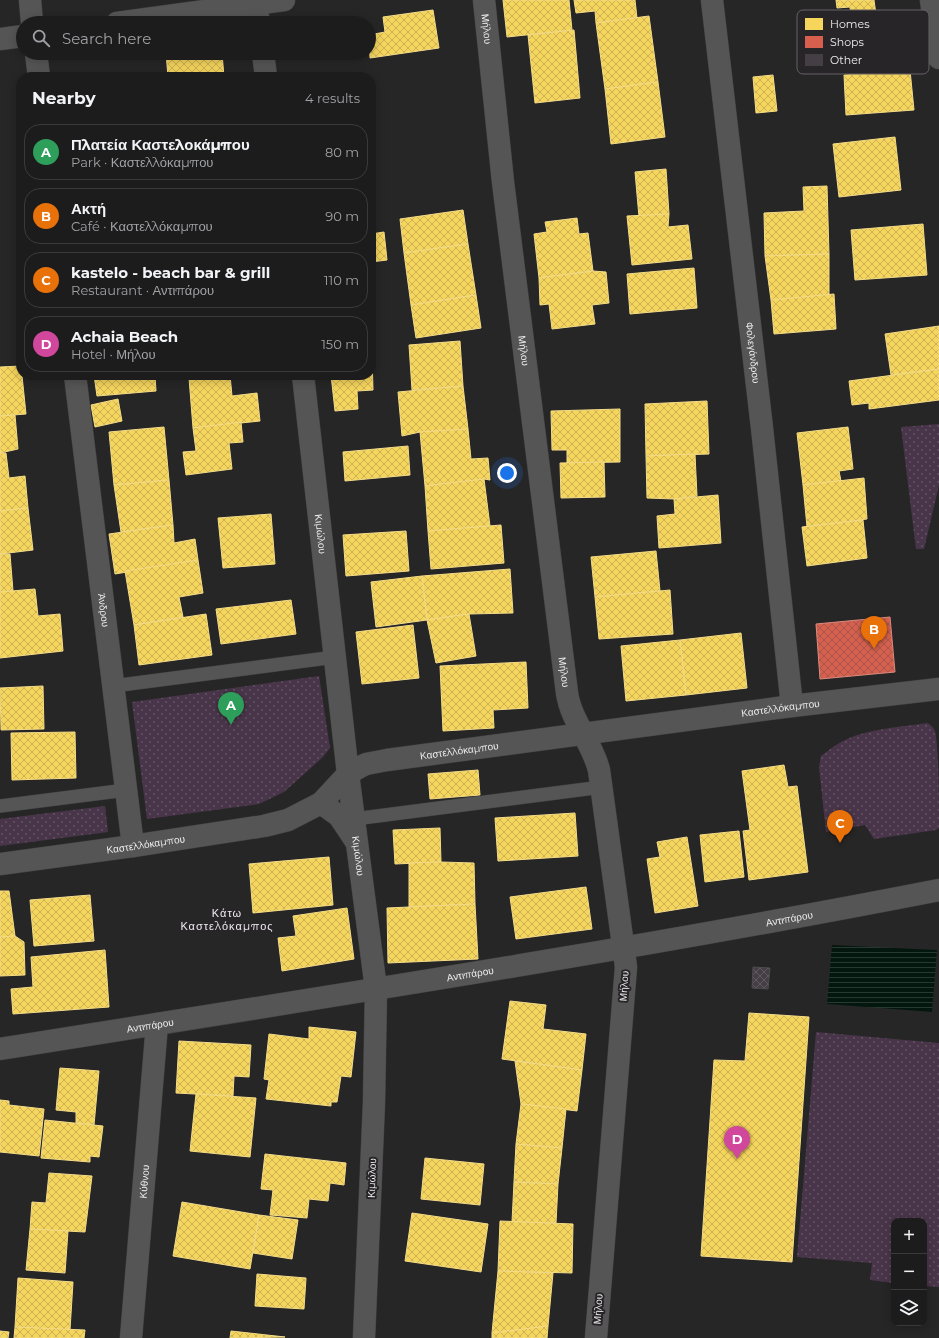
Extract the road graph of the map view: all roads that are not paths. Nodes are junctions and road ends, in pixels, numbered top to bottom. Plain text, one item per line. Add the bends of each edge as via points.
1 (30, 0) edge
2 (284, 0) edge
3 (484, 0) edge
4 (712, 0) edge
5 (931, 0) edge
6 (258, 13) edge
7 (31, 16) edge
8 (216, 16) edge
9 (16, 37) edge
10 (0, 39) edge
11 (939, 58) edge
12 (37, 60) edge
13 (264, 60) edge
14 (38, 72) edge
15 (265, 72) edge
16 (76, 380) edge
17 (304, 380) edge
18 (335, 657) junction
19 (113, 686) junction
20 (939, 689) edge
21 (792, 706) junction
22 (584, 734) junction
23 (348, 774) junction
24 (602, 787) junction
25 (126, 790) junction
26 (321, 803) junction
27 (0, 806) edge
28 (354, 819) junction
29 (358, 844) junction
30 (134, 846) junction
31 (0, 864) edge
32 (939, 890) edge
33 (624, 948) junction
34 (376, 990) junction
35 (157, 1024) junction
36 (0, 1049) edge
37 (131, 1338) edge
38 (364, 1338) edge
39 (596, 1338) edge

1 - 7 street
2 - 6 street
3 - 22 street, Μήλου via 503,182 566,693 571,712
4 - 21 street, Φολεγάνδρου
5 - 11 street
6 - 8 street
9 - 10 street
12 - 14 street
13 - 15 street
16 - 19 street, Άνδρου
17 - 18 street, Κιμώλου
18 - 19 lane
18 - 23 street, Κιμώλου
19 - 25 street, Άνδρου
20 - 21 street, Καστελλόκαμπου
21 - 22 street, Καστελλόκαμπου
22 - 23 street, Καστελλόκαμπου via 387,760 366,764
22 - 24 street, Μήλου via 597,762
23 - 26 street, Καστελλόκαμπου
23 - 28 street, Κιμώλου
24 - 28 lane
24 - 33 street, Μήλου
25 - 27 lane
25 - 30 street, Άνδρου
26 - 29 street via 339,816
26 - 30 street, Καστελλόκαμπου via 299,815 276,823
28 - 29 street, Κιμώλου
29 - 34 street, Κιμώλου
30 - 31 street, Καστελλόκαμπου
32 - 33 street, Αντιπάρου via 805,917
33 - 34 street, Αντιπάρου
33 - 39 street, Μήλου via 625,976
34 - 35 street, Αντιπάρου
34 - 38 street, Κιμώλου
35 - 36 street, Αντιπάρου
35 - 37 street, Κύθνου

